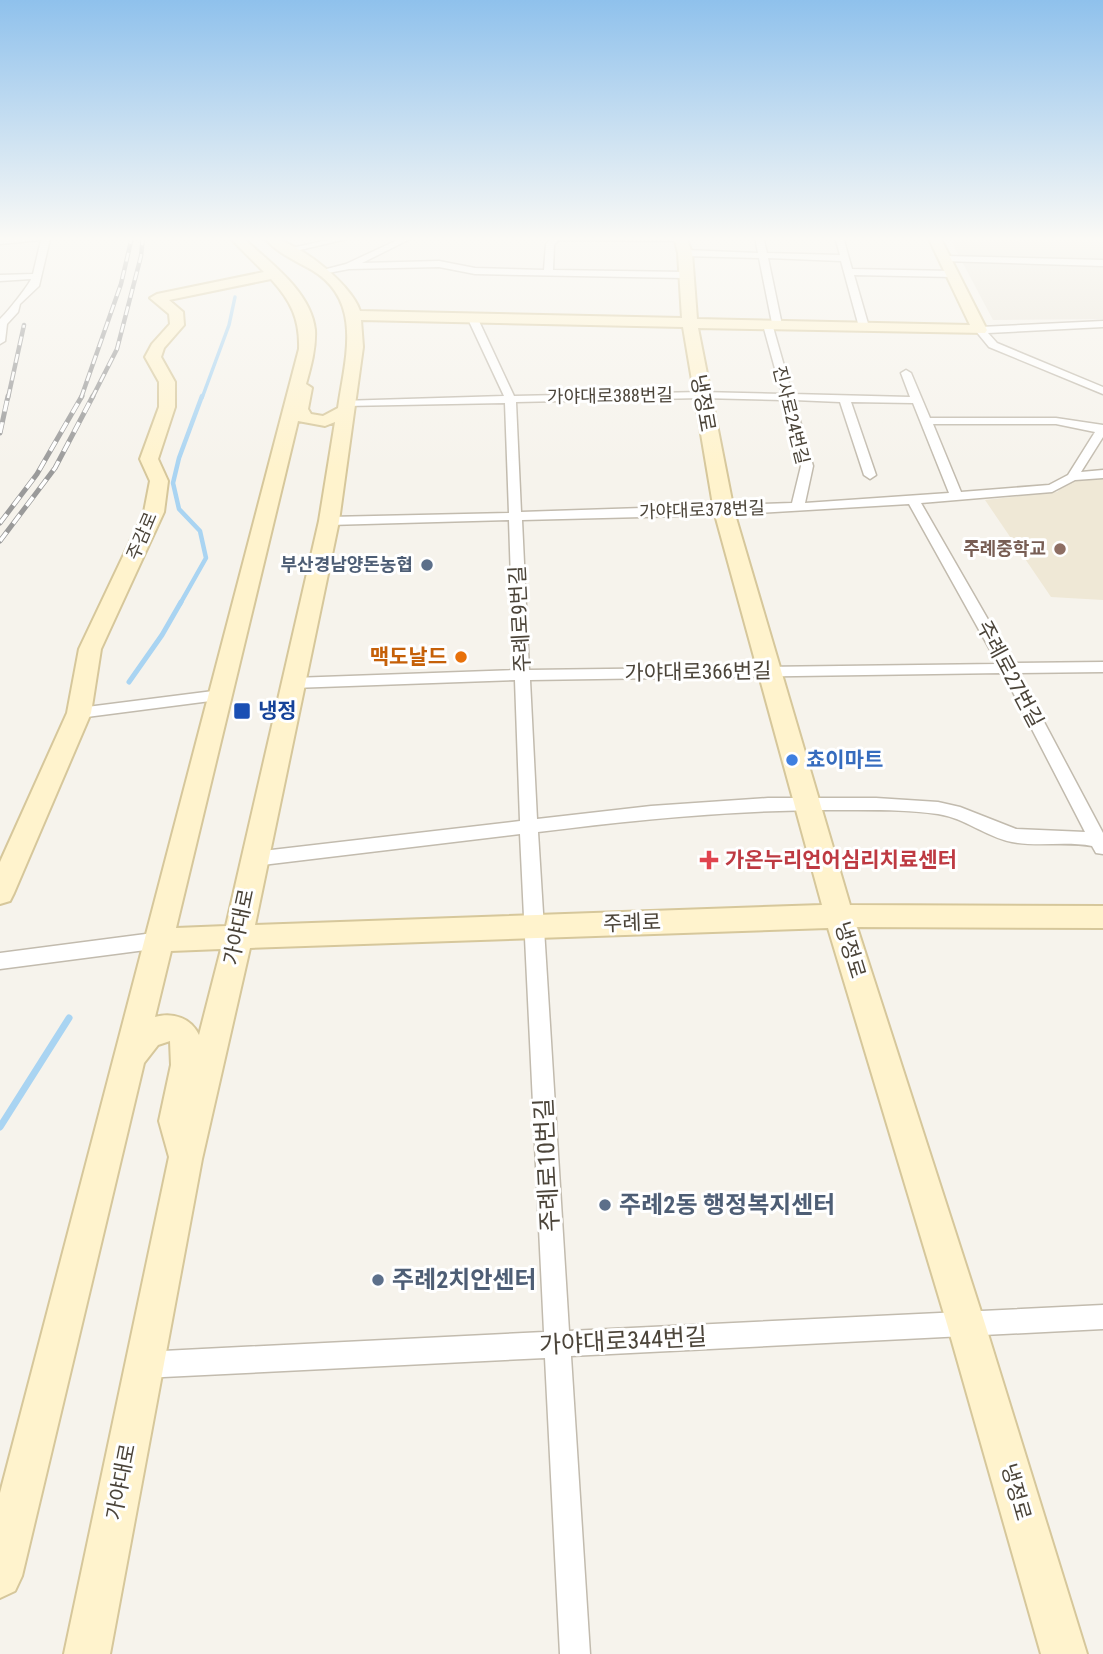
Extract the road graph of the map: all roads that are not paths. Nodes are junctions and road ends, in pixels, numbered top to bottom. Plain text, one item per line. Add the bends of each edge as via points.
1 (11, 314) edge
2 (176, 314) edge
3 (303, 314) edge
4 (689, 314) edge
5 (772, 314) edge
6 (861, 314) edge
7 (972, 314) edge
8 (354, 315) joint
9 (473, 319) junction
10 (690, 323) junction
11 (1103, 324) edge
12 (773, 325) junction
13 (864, 327) junction
14 (980, 330) junction
15 (0, 341) edge
16 (301, 373) junction
17 (906, 373) dead end
18 (1103, 391) edge
19 (701, 395) junction
20 (788, 397) junction
21 (510, 398) junction
22 (845, 400) junction
23 (917, 400) junction
24 (345, 407) junction
25 (926, 421) junction
26 (1103, 429) edge
27 (1103, 474) edge
28 (870, 475) dead end
29 (1072, 477) junction
30 (957, 497) junction
31 (913, 500) junction
32 (799, 506) junction
33 (724, 511) junction
34 (515, 516) junction
35 (329, 522) junction
36 (1103, 667) edge
37 (1007, 668) junction
38 (768, 671) junction
39 (522, 675) junction
40 (293, 683) junction
41 (221, 695) junction
42 (79, 713) junction
43 (807, 803) junction
44 (529, 825) junction
45 (1102, 845) edge
46 (254, 859) junction
47 (0, 893) edge
48 (839, 916) junction
49 (1103, 917) edge
50 (533, 927) junction
51 (238, 938) junction
52 (160, 940) junction
53 (0, 961) edge
54 (131, 1055) junction
55 (185, 1159) junction
56 (1103, 1317) edge
57 (966, 1324) junction
58 (557, 1345) junction
59 (143, 1365) junction
60 (0, 1576) edge
61 (87, 1654) edge
62 (575, 1654) edge
63 (1064, 1654) edge

1 - 15 street via 2,323
2 - 42 main road, 주감로 via 177,326 153,357 167,382 167,407 149,459 159,481 154,512 90,649
3 - 16 main road via 307,349
4 - 10 main road, 냉정로
5 - 12 street, 진사로24번길
6 - 13 street
7 - 14 main road
8 - 9 main road
8 - 24 main road, 가야대로 via 355,347
9 - 10 main road
9 - 21 street, 주례로9번길
10 - 12 main road
10 - 19 main road, 냉정로
11 - 14 street
12 - 13 main road
12 - 20 street, 진사로24번길
13 - 14 main road
14 - 18 street via 993,345
16 - 24 main road via 304,418 325,421
16 - 41 main road
17 - 23 street
19 - 20 street, 가야대로388번길
19 - 21 street, 가야대로388번길
19 - 33 main road, 냉정로
20 - 22 street, 가야대로388번길
20 - 32 street, 진사로24번길 via 807,466
21 - 24 street, 가야대로388번길
21 - 34 street, 주례로9번길
22 - 23 street, 가야대로388번길
22 - 28 street
23 - 25 street
24 - 35 main road, 가야대로
25 - 26 street via 1056,421
25 - 30 street
26 - 29 street
27 - 29 street, 가야대로378번길
29 - 30 street, 가야대로378번길 via 1052,488
30 - 31 street, 가야대로378번길
31 - 32 street, 가야대로378번길
31 - 37 street, 주례로27번길
32 - 33 street, 가야대로378번길
33 - 34 street, 가야대로378번길
33 - 38 main road, 냉정로
34 - 35 street, 가야대로378번길
34 - 39 street, 주례로9번길
35 - 40 main road, 가야대로
36 - 37 street, 가야대로366번길
37 - 38 street, 가야대로366번길
37 - 45 street, 주례로27번길
38 - 39 street, 가야대로366번길
38 - 43 main road, 냉정로
39 - 40 street, 가야대로366번길
39 - 44 street, 주례로9번길
40 - 46 main road, 가야대로
41 - 42 street
41 - 52 main road
42 - 47 main road, 주감로
43 - 44 street
43 - 45 street via 950,810 1005,834 1073,835
43 - 48 main road, 냉정로
44 - 46 street
44 - 50 street, 주례로9번길
46 - 51 main road, 가야대로
48 - 49 main road, 주례로
48 - 50 main road, 주례로
48 - 57 main road, 냉정로
50 - 51 main road, 주례로
50 - 58 street, 주례로10번길
51 - 52 main road, 주례로
51 - 55 main road, 가야대로
52 - 53 street
52 - 54 main road
54 - 55 main road via 158,1028 172,1027 183,1033 190,1045 176,1119
54 - 60 main road
55 - 59 main road, 가야대로
56 - 57 street, 가야대로344번길
57 - 58 street, 가야대로344번길
57 - 63 main road, 냉정로
58 - 59 street, 가야대로344번길
58 - 62 street, 주례로10번길
59 - 61 main road, 가야대로

